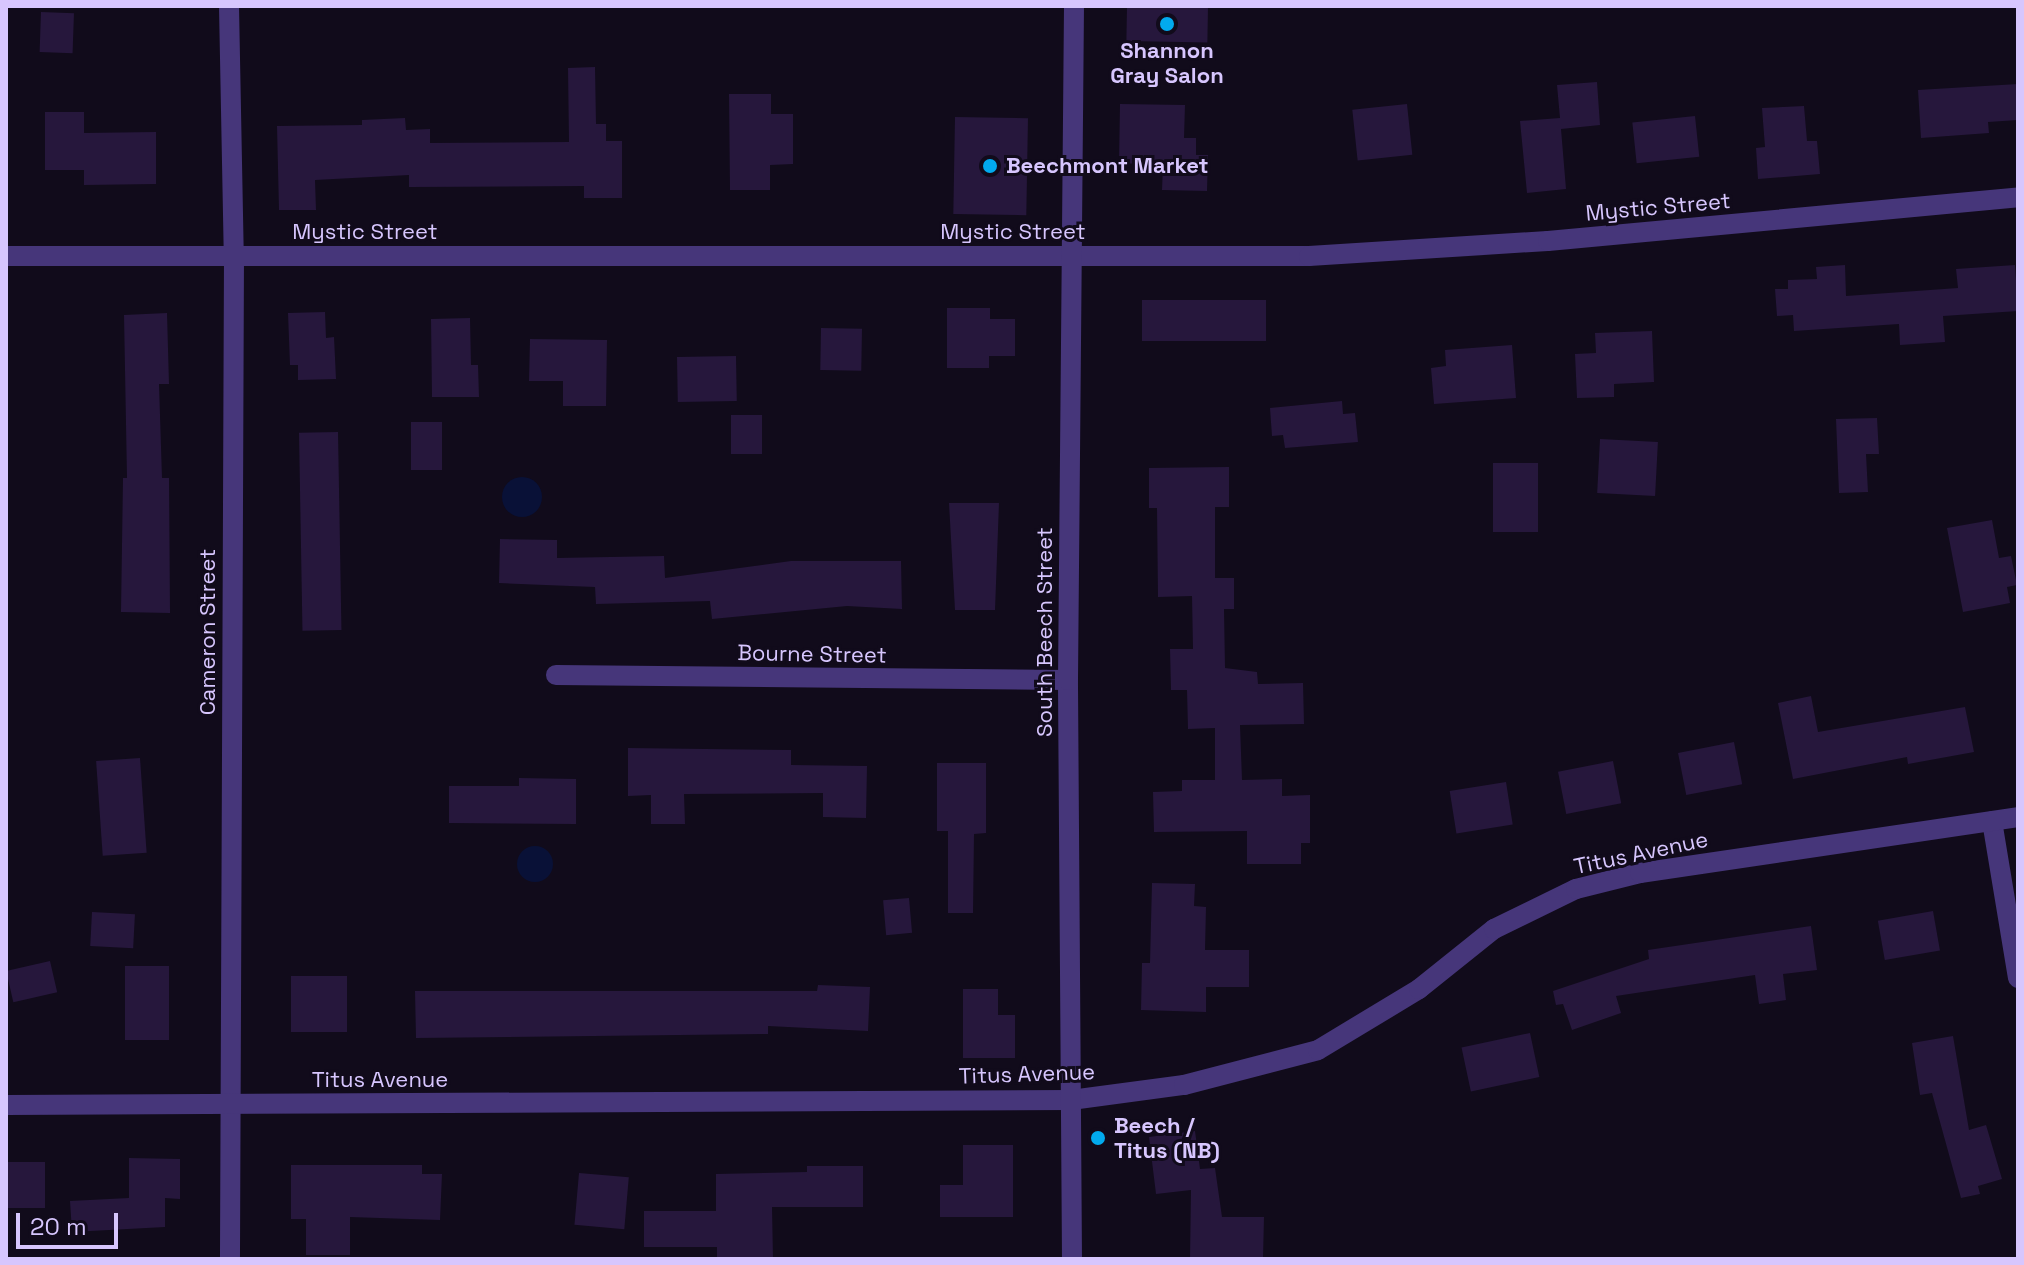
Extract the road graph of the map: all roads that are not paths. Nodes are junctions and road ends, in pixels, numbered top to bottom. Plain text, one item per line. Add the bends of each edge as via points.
1 (229, 6) edge
2 (1074, 6) edge
3 (2018, 197) edge
4 (6, 256) edge
5 (234, 256) junction
6 (1072, 256) junction
7 (556, 675) dead end
8 (1068, 680) junction
9 (2018, 817) edge
10 (1992, 821) junction
11 (2018, 978) edge
12 (1071, 1100) junction
13 (6, 1105) edge
14 (230, 1105) junction
15 (230, 1259) edge
16 (1072, 1259) edge

1 - 5 street, Cameron Street
2 - 6 street, South Beech Street
3 - 6 street, Mystic Street via 1548,241 1309,256
4 - 5 street, Mystic Street
5 - 6 street, Mystic Street
5 - 14 street, Cameron Street
6 - 8 street, South Beech Street
7 - 8 street, Bourne Street
8 - 12 street, South Beech Street
9 - 10 street, Titus Avenue
10 - 11 street
10 - 12 street, Titus Avenue via 1640,873 1576,889 1494,929 1419,989 1318,1050 1184,1085
12 - 14 street, Titus Avenue
12 - 16 street, South Beech Street
13 - 14 street, Titus Avenue
14 - 15 street, Cameron Street

